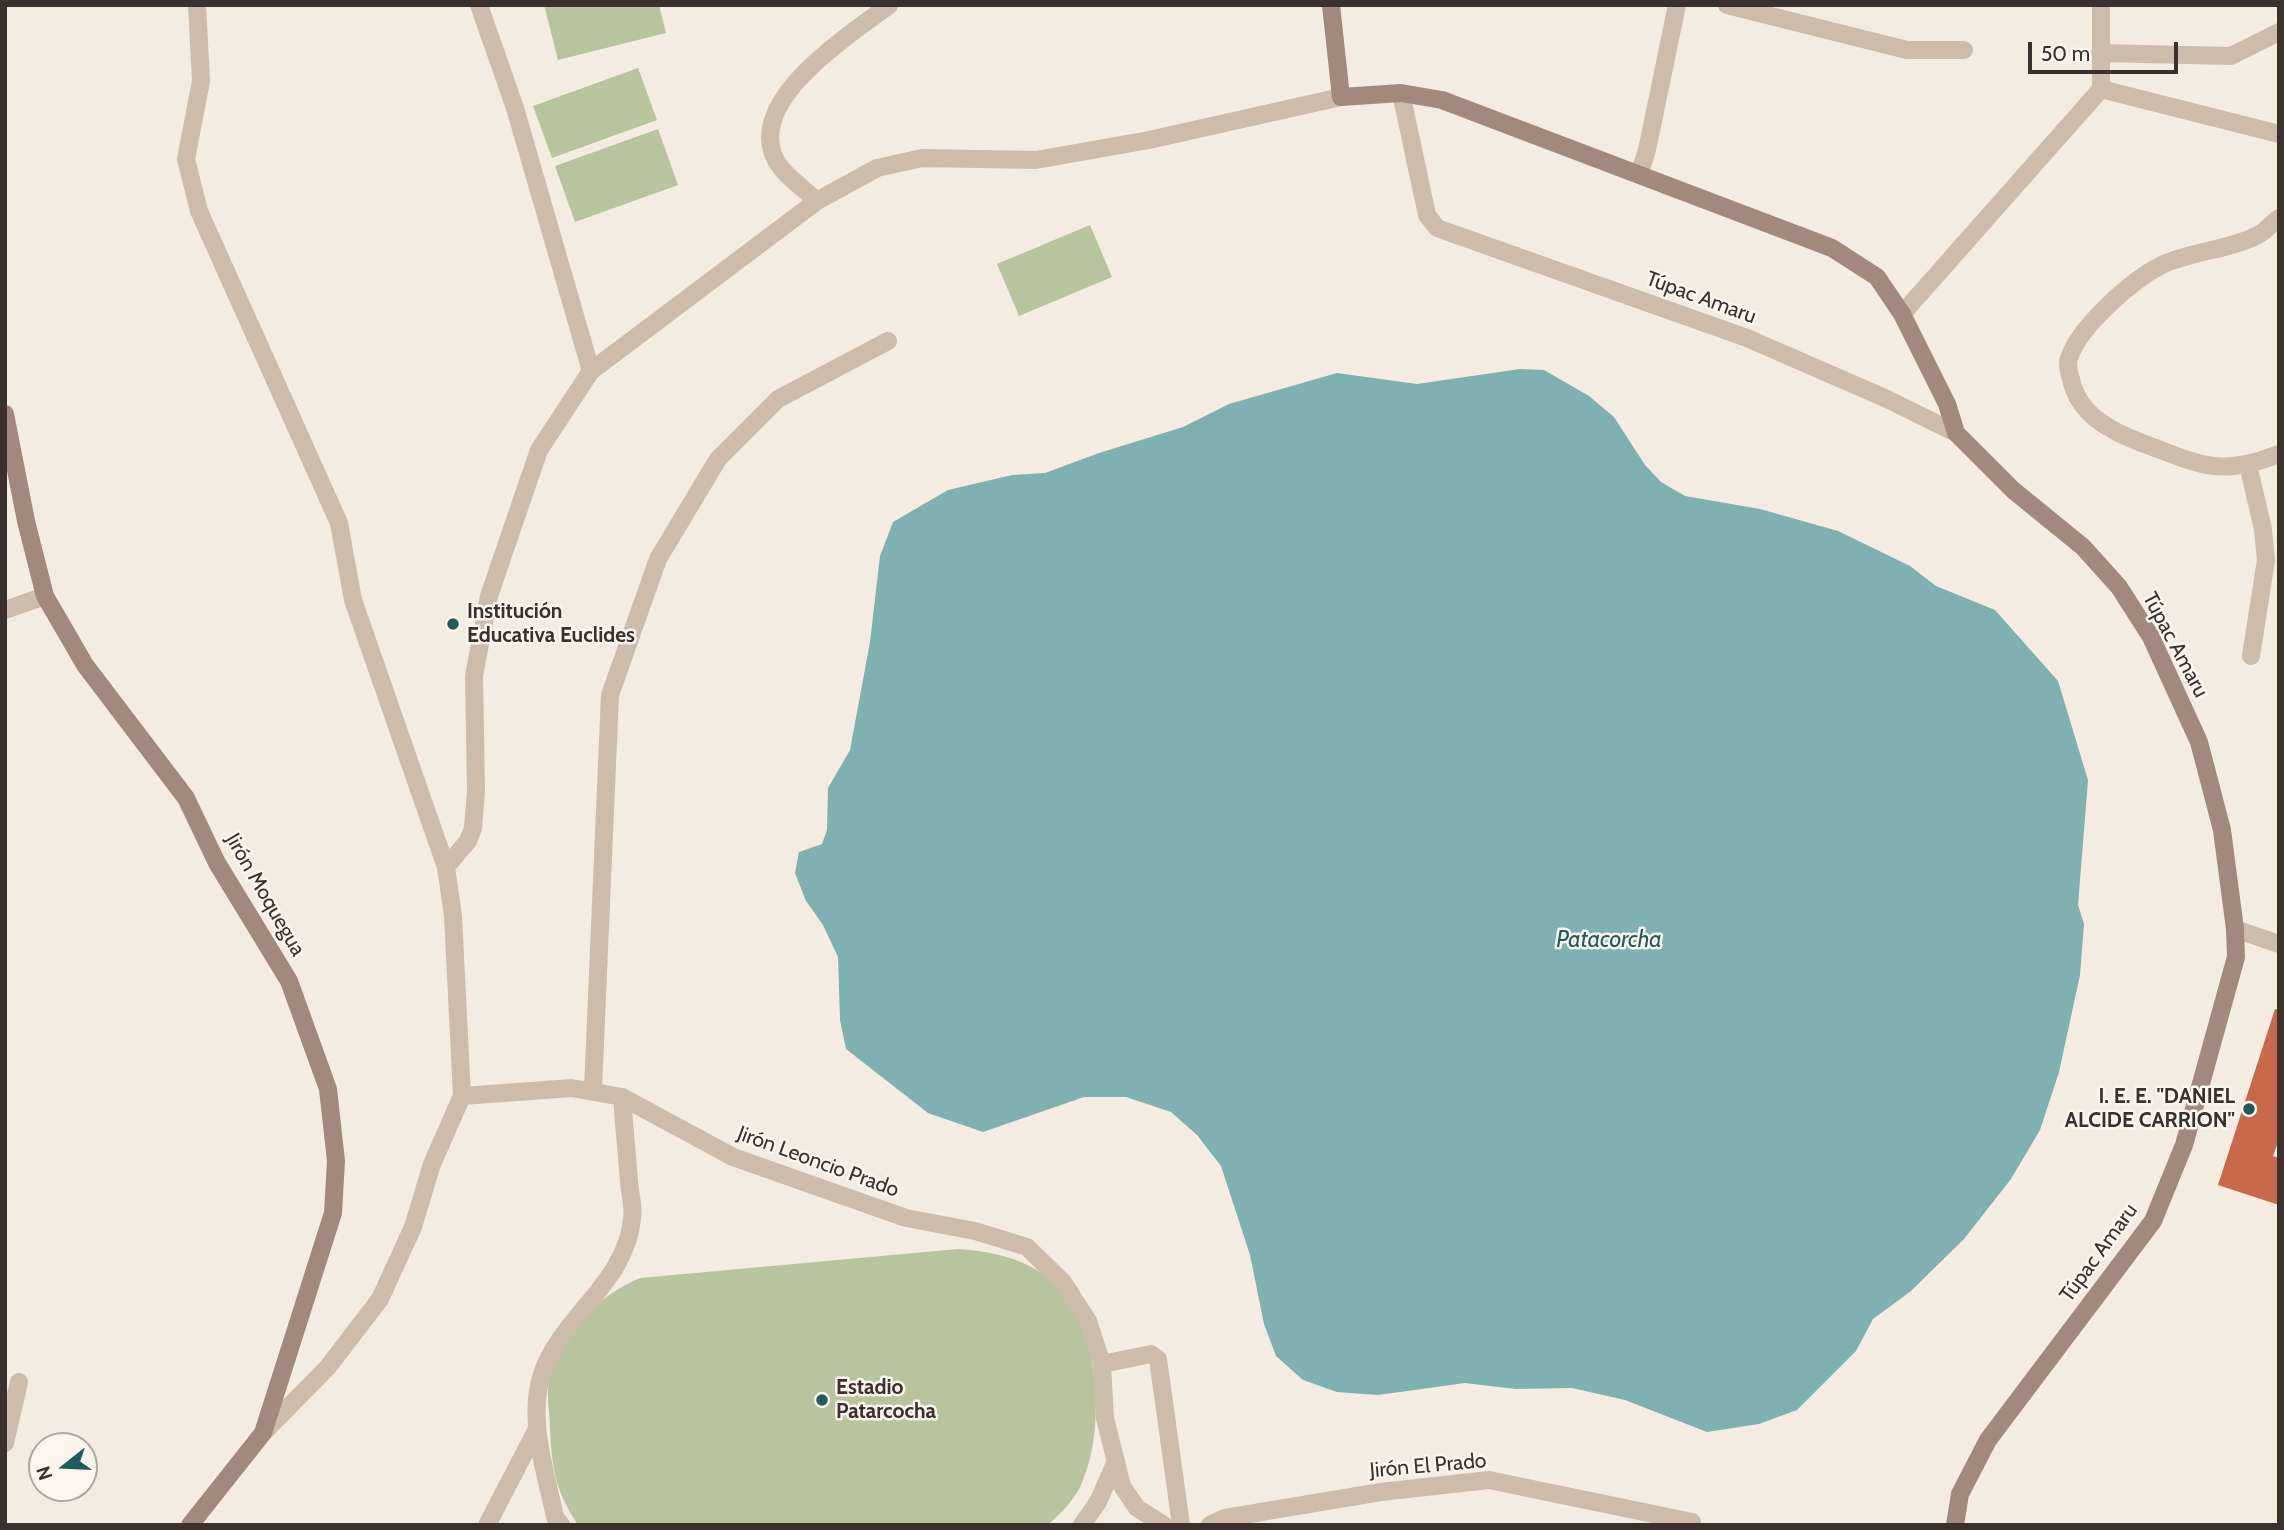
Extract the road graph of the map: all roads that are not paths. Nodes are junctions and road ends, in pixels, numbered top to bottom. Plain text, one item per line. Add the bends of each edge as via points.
1 (197, 5) edge
2 (479, 5) edge
3 (889, 5) edge
4 (1331, 5) edge
5 (1677, 5) edge
6 (1727, 5) edge
7 (2101, 5) edge
8 (2279, 32) edge
9 (1964, 50) dead end
10 (2100, 53) junction
11 (2101, 89) junction
12 (1401, 93) junction
13 (1341, 97) junction
14 (2279, 134) edge
15 (1639, 174) junction
16 (817, 201) junction
17 (2279, 218) edge
18 (1902, 314) junction
19 (888, 341) dead end
20 (592, 371) junction
21 (5, 414) edge
22 (1956, 433) junction
23 (2279, 454) edge
24 (2248, 465) junction
25 (45, 596) junction
26 (5, 610) edge
27 (2251, 656) dead end
28 (446, 867) junction
29 (2235, 929) junction
30 (2279, 944) edge
31 (593, 1089) junction
32 (462, 1096) junction
33 (622, 1097) junction
34 (1102, 1364) junction
35 (19, 1382) dead end
36 (537, 1429) junction
37 (263, 1433) junction
38 (5, 1443) edge
39 (1116, 1461) junction
40 (1692, 1522) dead end
41 (190, 1525) edge
42 (487, 1525) edge
43 (561, 1525) edge
44 (1082, 1525) edge
45 (1164, 1525) edge
46 (1181, 1525) edge
47 (1210, 1525) edge
48 (1955, 1525) edge

1 - 28 street via 201,81 186,159 200,211 339,523 353,600
2 - 20 street via 515,108
3 - 16 street via 811,65 769,125 773,155 781,169
4 - 13 street
5 - 15 street
6 - 9 street via 1906,50
7 - 10 street
8 - 10 street via 2231,56
10 - 11 street
11 - 14 street
11 - 18 street
12 - 13 street
12 - 15 street via 1442,100
12 - 22 street, Túpac Amaru via 1427,215 1437,228 1748,338
13 - 16 street via 1036,160 922,158 877,168
15 - 18 street via 1832,248 1877,277
16 - 20 street
17 - 24 street via 2259,235 2162,265 2129,287 2084,332 2068,359 2074,391 2092,418 2137,441 2213,468
18 - 22 street via 1947,404
19 - 31 street via 778,399 718,460 658,559 610,695
20 - 28 street via 539,450 489,596 474,676 473,828
21 - 25 street, Jirón Moquegua
22 - 29 street, Túpac Amaru via 2013,490 2083,547 2119,587 2151,637 2199,742 2222,830
23 - 24 street
24 - 27 street via 2266,560
25 - 26 street
25 - 37 street, Jirón Moquegua via 85,665 186,798 217,863 289,981 328,1089 336,1161 333,1213
28 - 32 street via 453,916
29 - 30 street
29 - 48 street, Túpac Amaru via 2236,957 2184,1145 2153,1221 1988,1440 1960,1494
31 - 32 street, Jirón Leoncio Prado
31 - 33 street, Jirón Leoncio Prado
32 - 37 street via 432,1164 413,1227 380,1299 328,1367
33 - 34 street, Jirón Leoncio Prado via 733,1157 906,1219 975,1231 1027,1247 1063,1282 1088,1321
33 - 36 street via 632,1220 618,1262 595,1298 559,1338 542,1375
34 - 39 street, Jirón Leoncio Prado via 1105,1418
34 - 46 street via 1151,1354 1158,1359
35 - 38 street
36 - 42 street
36 - 43 street via 555,1517
37 - 41 street
39 - 44 street
39 - 45 street, Jirón Leoncio Prado via 1122,1486 1137,1508
40 - 47 street, Jirón El Prado via 1489,1480 1381,1492 1225,1518

